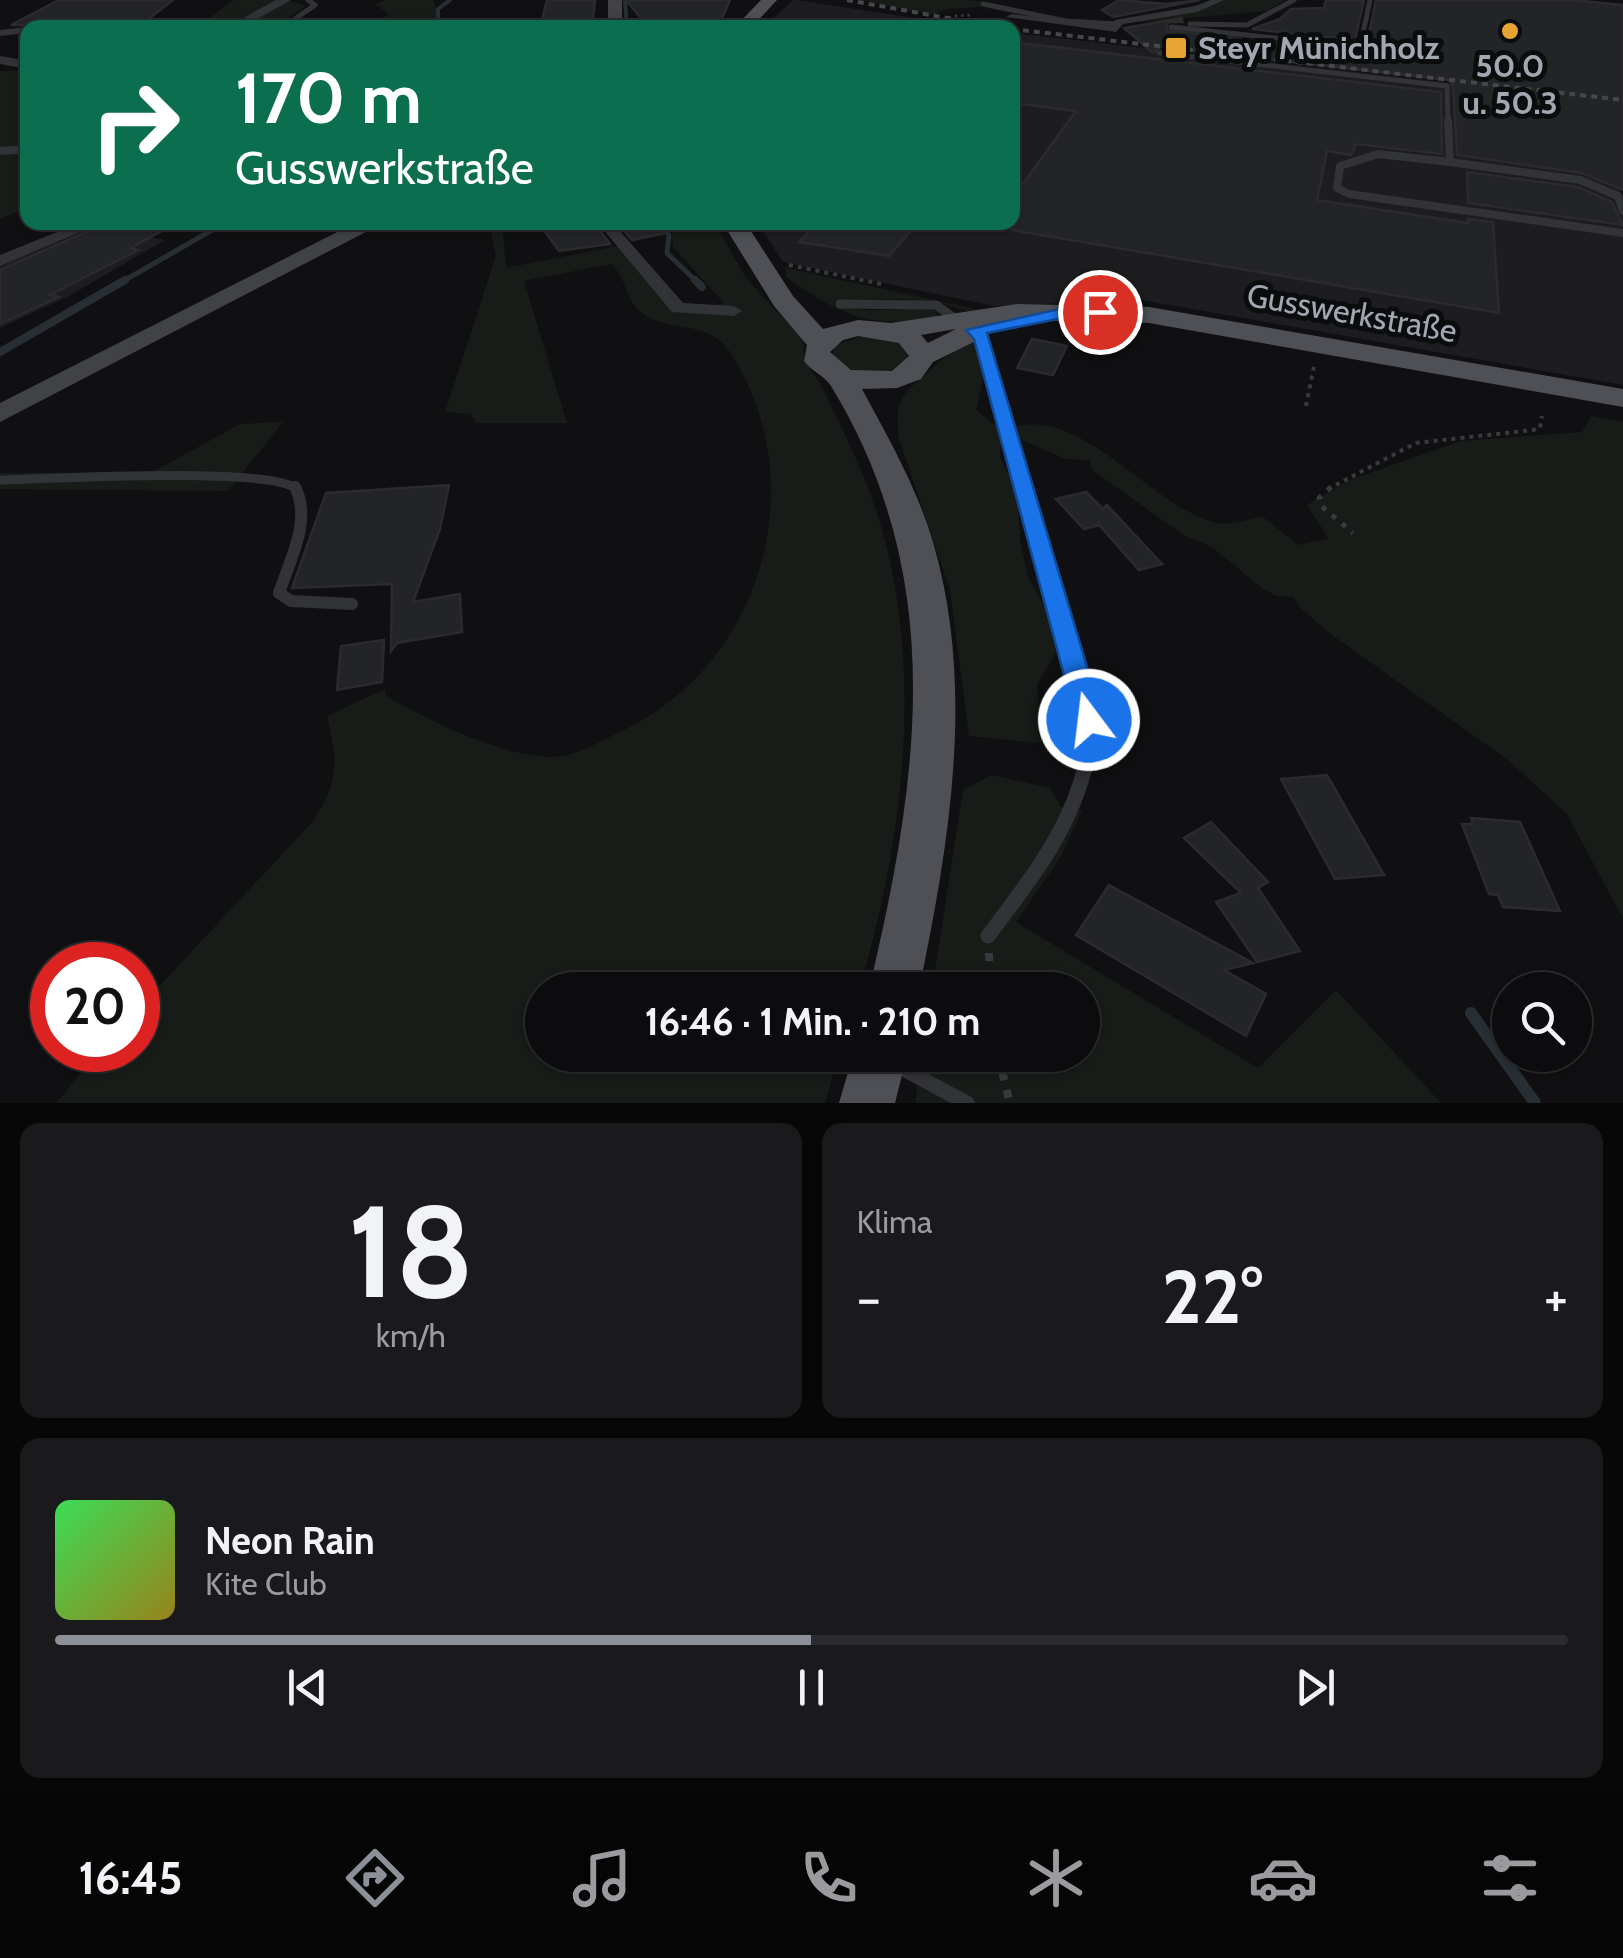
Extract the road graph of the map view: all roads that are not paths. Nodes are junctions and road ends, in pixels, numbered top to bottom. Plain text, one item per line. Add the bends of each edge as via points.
1 (285, 0) edge
2 (308, 0) edge
3 (770, 0) edge
4 (1219, 0) edge
5 (1294, 0) edge
6 (1370, 0) edge
7 (984, 4) dead end
8 (1011, 17) dead end
9 (246, 20) edge
10 (293, 20) edge
11 (750, 20) edge
12 (1118, 24) junction
13 (1239, 26) junction
14 (1172, 27) dead end
15 (1184, 28) junction
16 (1245, 35) junction
17 (1159, 53) dead end
18 (1450, 162) junction
19 (1623, 210) edge
20 (76, 230) edge
21 (358, 230) edge
22 (611, 230) edge
23 (739, 230) edge
24 (1623, 233) edge
25 (0, 261) edge
26 (760, 268) junction
27 (840, 304) dead end
28 (734, 311) dead end
29 (966, 324) junction
30 (881, 330) junction
31 (820, 342) junction
32 (923, 356) junction
33 (840, 377) junction
34 (897, 378) junction
35 (1623, 398) edge
36 (0, 414) edge
37 (891, 474) junction
38 (0, 480) edge
39 (352, 604) dead end
40 (988, 936) road end
41 (898, 972) edge
42 (875, 1072) edge
43 (967, 1103) edge

1 - 9 street
2 - 10 lane via 315,5
3 - 11 main road
4 - 12 street
5 - 13 lane
6 - 16 lane via 1360,47
7 - 12 lane
8 - 12 street via 1106,29
13 - 15 lane via 1211,22
13 - 16 lane
14 - 15 lane
15 - 16 lane
17 - 18 lane via 1447,86
18 - 19 lane via 1592,183 1618,196
18 - 24 lane via 1349,159 1340,166 1337,188
20 - 25 street
21 - 36 main road
22 - 28 street via 678,308
23 - 26 main road
26 - 30 main road
26 - 31 main road
27 - 29 lane via 926,304
29 - 30 main road, Gusswerkstraße
29 - 32 main road, Gusswerkstraße
29 - 35 main road, Gusswerkstraße via 1068,312 1197,322
29 - 40 lane via 982,338 1084,702 1091,751 1082,793 1062,836
30 - 31 main road, Gusswerkstraße via 832,334
30 - 32 main road via 920,346
31 - 33 main road via 818,361
32 - 34 main road, Gusswerkstraße via 911,373
33 - 34 main road
33 - 37 main road
34 - 37 main road via 888,417
37 - 41 main road via 927,598 934,708 914,893
38 - 39 lane via 284,481 302,500 301,526 279,593 292,601
42 - 43 lane

